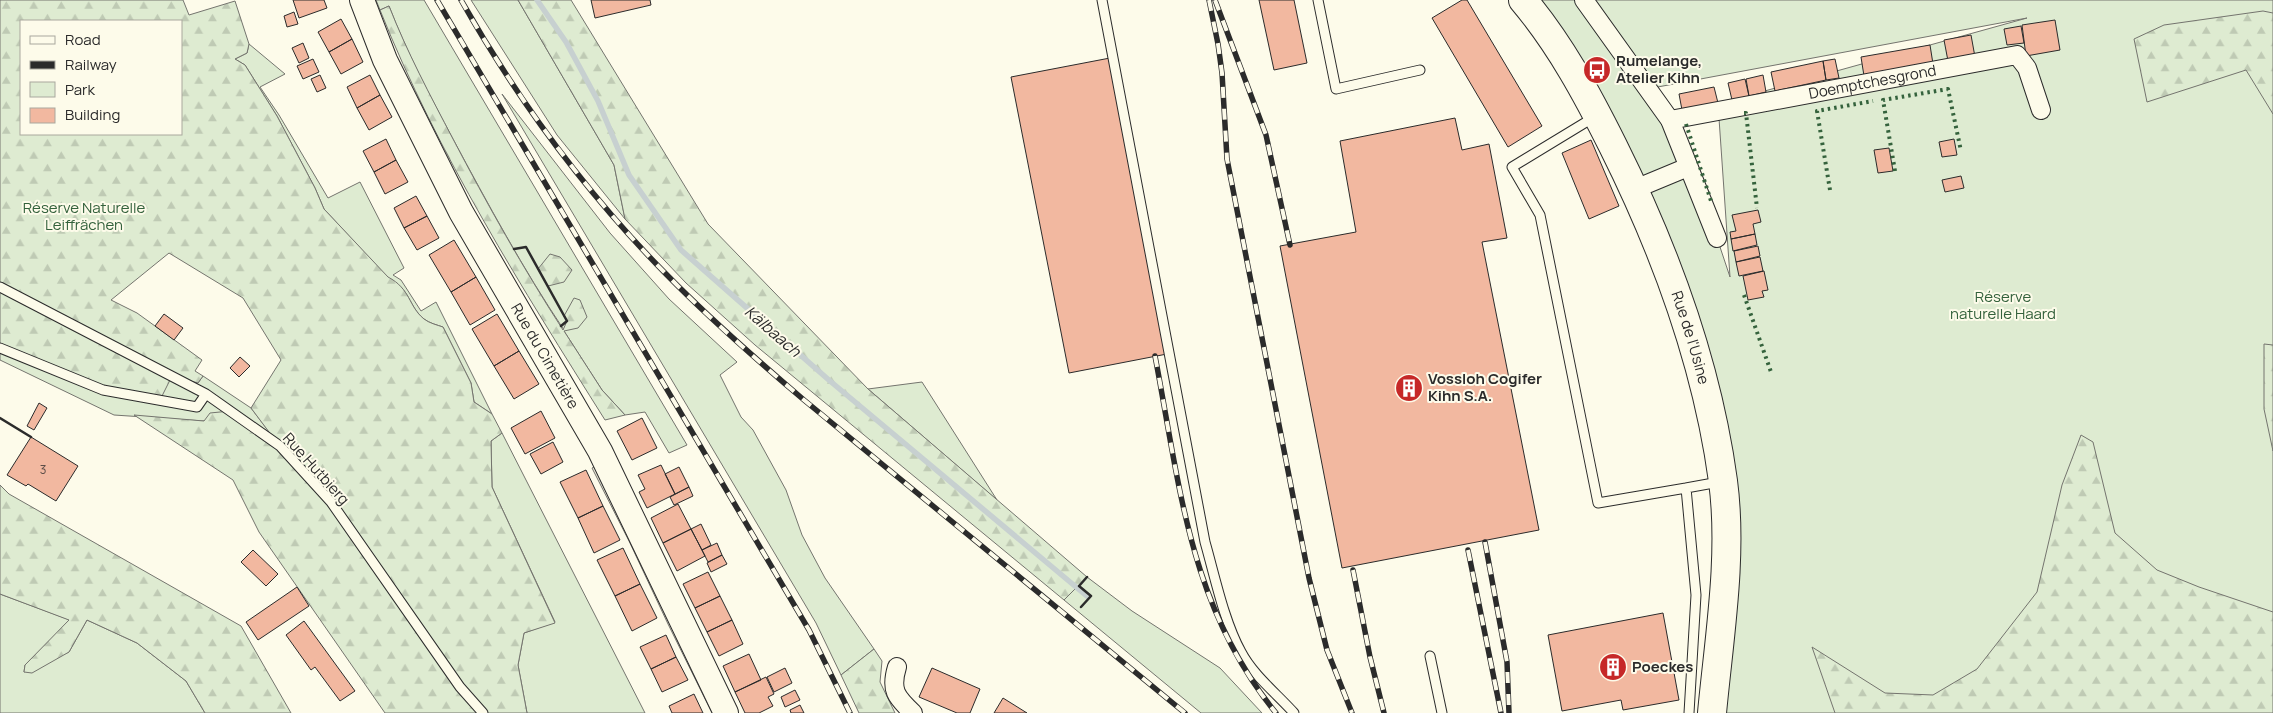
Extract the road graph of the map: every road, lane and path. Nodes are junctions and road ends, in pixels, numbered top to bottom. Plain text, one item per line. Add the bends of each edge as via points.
1 (362, 0) edge
2 (1102, 0) edge
3 (1318, 0) edge
4 (1523, 0) edge
5 (1584, 0) edge
6 (1420, 70) dead end
7 (2041, 110) dead end
8 (1597, 115) junction
9 (1670, 120) junction
10 (1688, 167) junction
11 (1635, 189) junction
12 (1717, 238) dead end
13 (0, 287) edge
14 (0, 348) edge
15 (206, 394) junction
16 (1723, 481) junction
17 (1686, 488) junction
18 (1430, 656) dead end
19 (897, 667) dead end
20 (483, 713) edge
21 (726, 713) edge
22 (913, 713) edge
23 (1294, 713) edge
24 (1442, 713) edge
25 (1690, 713) edge
26 (1712, 713) edge

1 - 21 main road, Rue du Cimetière via 385,60 461,212 600,451
2 - 23 lane via 1205,542 1221,601 1241,653
3 - 6 lane via 1336,89
4 - 8 main road, Rue de l'Usine via 1577,74
5 - 9 street
7 - 9 street, Doemptchesgrond via 2027,68 2017,55
8 - 11 main road, Rue de l'Usine
8 - 17 lane via 1512,167 1540,215 1598,503
9 - 10 street
10 - 11 street
10 - 12 street
11 - 16 main road, Rue de l'Usine via 1667,263 1700,366
13 - 15 lane, Rue Hutbierg
14 - 15 lane via 103,390 197,407
15 - 20 lane, Rue Hutbierg via 280,446 331,502 460,687
16 - 17 lane
16 - 26 main road, Rue de l'Usine via 1726,537
17 - 25 lane via 1696,595
18 - 24 lane
19 - 22 street via 893,681 898,698

